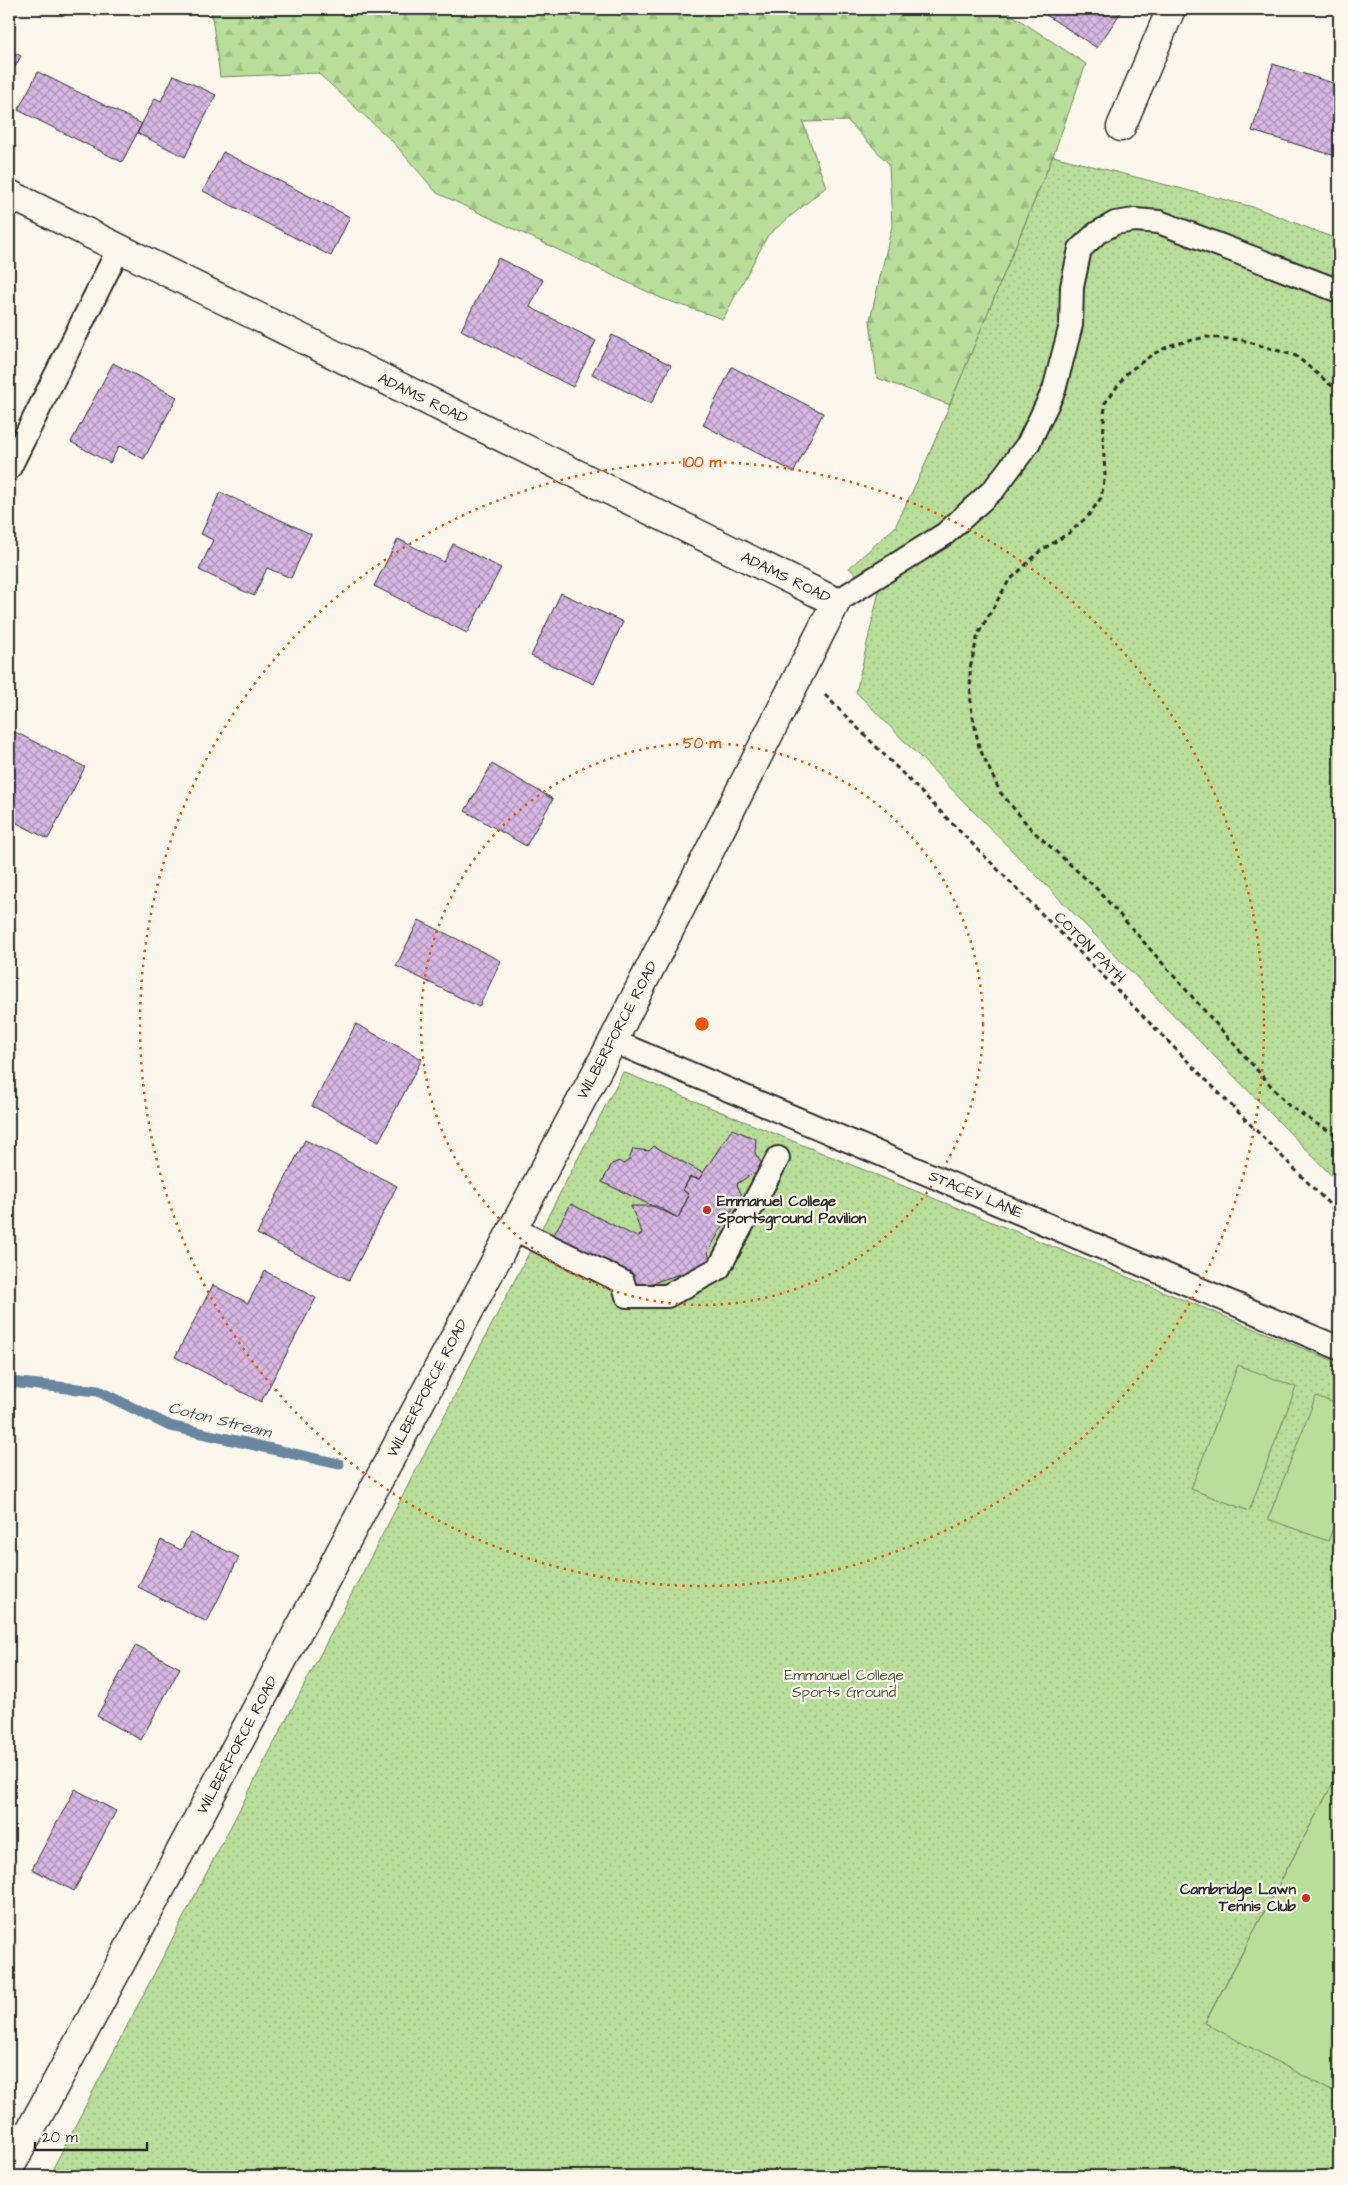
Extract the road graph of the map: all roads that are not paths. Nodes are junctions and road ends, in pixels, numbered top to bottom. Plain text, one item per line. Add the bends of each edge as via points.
1 (1170, 9) edge
2 (1121, 127) dead end
3 (9, 194) edge
4 (119, 248) junction
5 (1339, 291) edge
6 (9, 469) edge
7 (836, 602) junction
8 (613, 1041) junction
9 (778, 1158) dead end
10 (512, 1228) junction
11 (1339, 1348) edge
12 (9, 2169) edge

1 - 2 street
3 - 4 street, ADAMS ROAD
4 - 6 lane
4 - 7 street, ADAMS ROAD
5 - 7 lane via 1159,222 1135,220 1115,223 1097,232 1080,249 1072,287 1071,325 1054,390 1028,444 994,489 945,534
7 - 8 street, WILBERFORCE ROAD
8 - 10 street, WILBERFORCE ROAD
8 - 11 lane, STACEY LANE
9 - 10 lane via 719,1268 667,1296 627,1296 623,1282
10 - 12 street, WILBERFORCE ROAD

